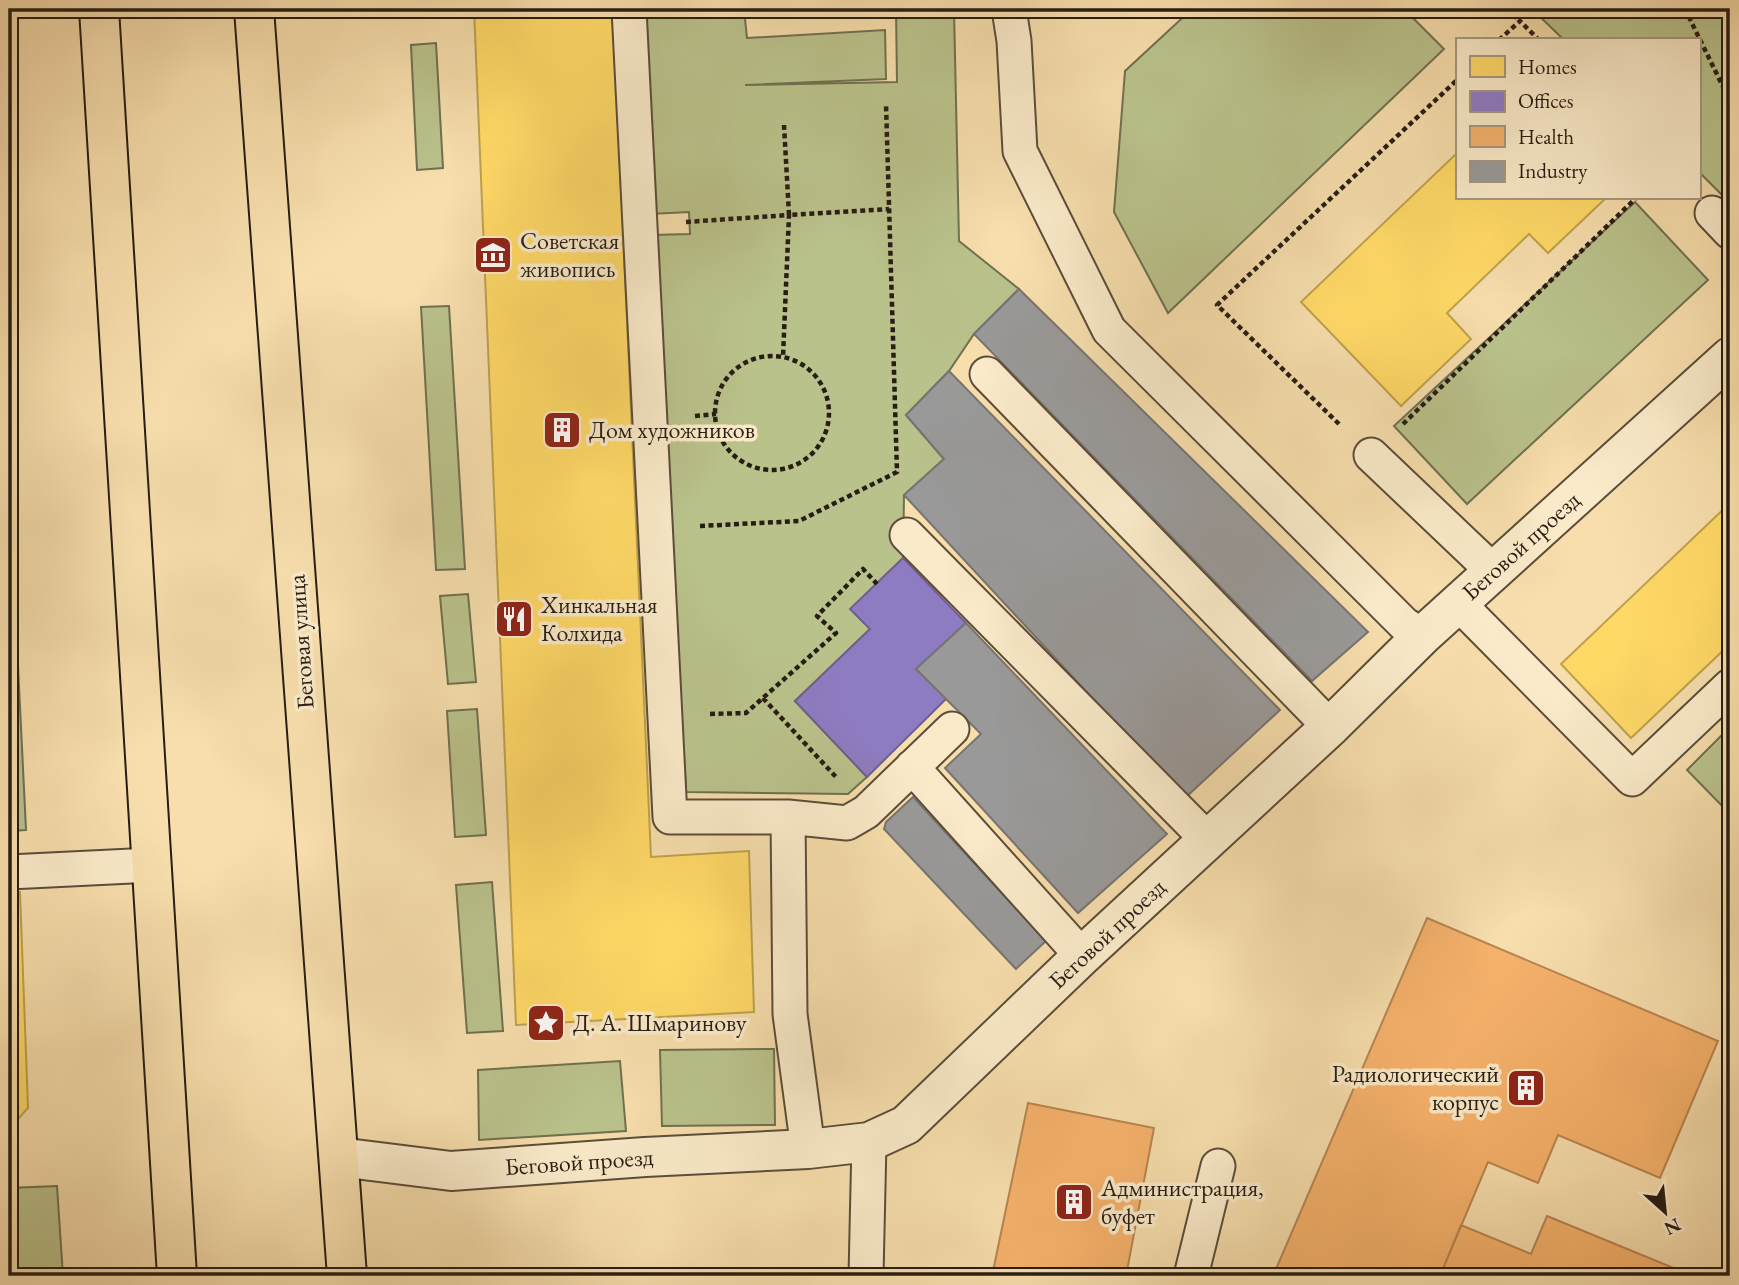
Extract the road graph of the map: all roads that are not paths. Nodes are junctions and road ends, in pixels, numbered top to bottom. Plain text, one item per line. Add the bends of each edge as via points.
1 (100, 9) edge
2 (254, 9) edge
3 (629, 9) edge
4 (1009, 9) edge
5 (1730, 357) edge
6 (988, 374) dead end
7 (1371, 455) road end
8 (907, 535) dead end
9 (1493, 571) junction
10 (1458, 603) junction
11 (1422, 636) junction
12 (1730, 686) edge
13 (1330, 727) junction
14 (952, 729) dead end
15 (912, 767) junction
16 (788, 817) junction
17 (1208, 839) junction
18 (152, 865) junction
19 (9, 872) edge
20 (1082, 956) junction
21 (870, 1142) junction
22 (808, 1149) junction
23 (340, 1157) junction
24 (1217, 1166) dead end
25 (177, 1276) edge
26 (347, 1276) edge
27 (866, 1276) edge
28 (1191, 1276) edge

1 - 18 main road
2 - 23 main road, Беговая улица
3 - 16 lane via 670,817
4 - 11 lane via 1020,151 1109,330 1404,624
5 - 9 street, Беговой проезд
6 - 13 lane
7 - 9 lane
8 - 17 lane
9 - 10 street, Беговой проезд
10 - 11 street, Беговой проезд
10 - 12 lane via 1632,779
11 - 13 street, Беговой проезд
13 - 17 street, Беговой проезд
14 - 15 lane
15 - 16 lane via 866,812 847,822
15 - 20 lane
16 - 22 lane via 790,1014
17 - 20 street, Беговой проезд
18 - 19 lane
18 - 25 main road
20 - 21 street, Беговой проезд via 906,1125
21 - 22 street, Беговой проезд
21 - 27 lane
22 - 23 street, Беговой проезд via 451,1171
23 - 26 main road, Беговая улица
24 - 28 lane

